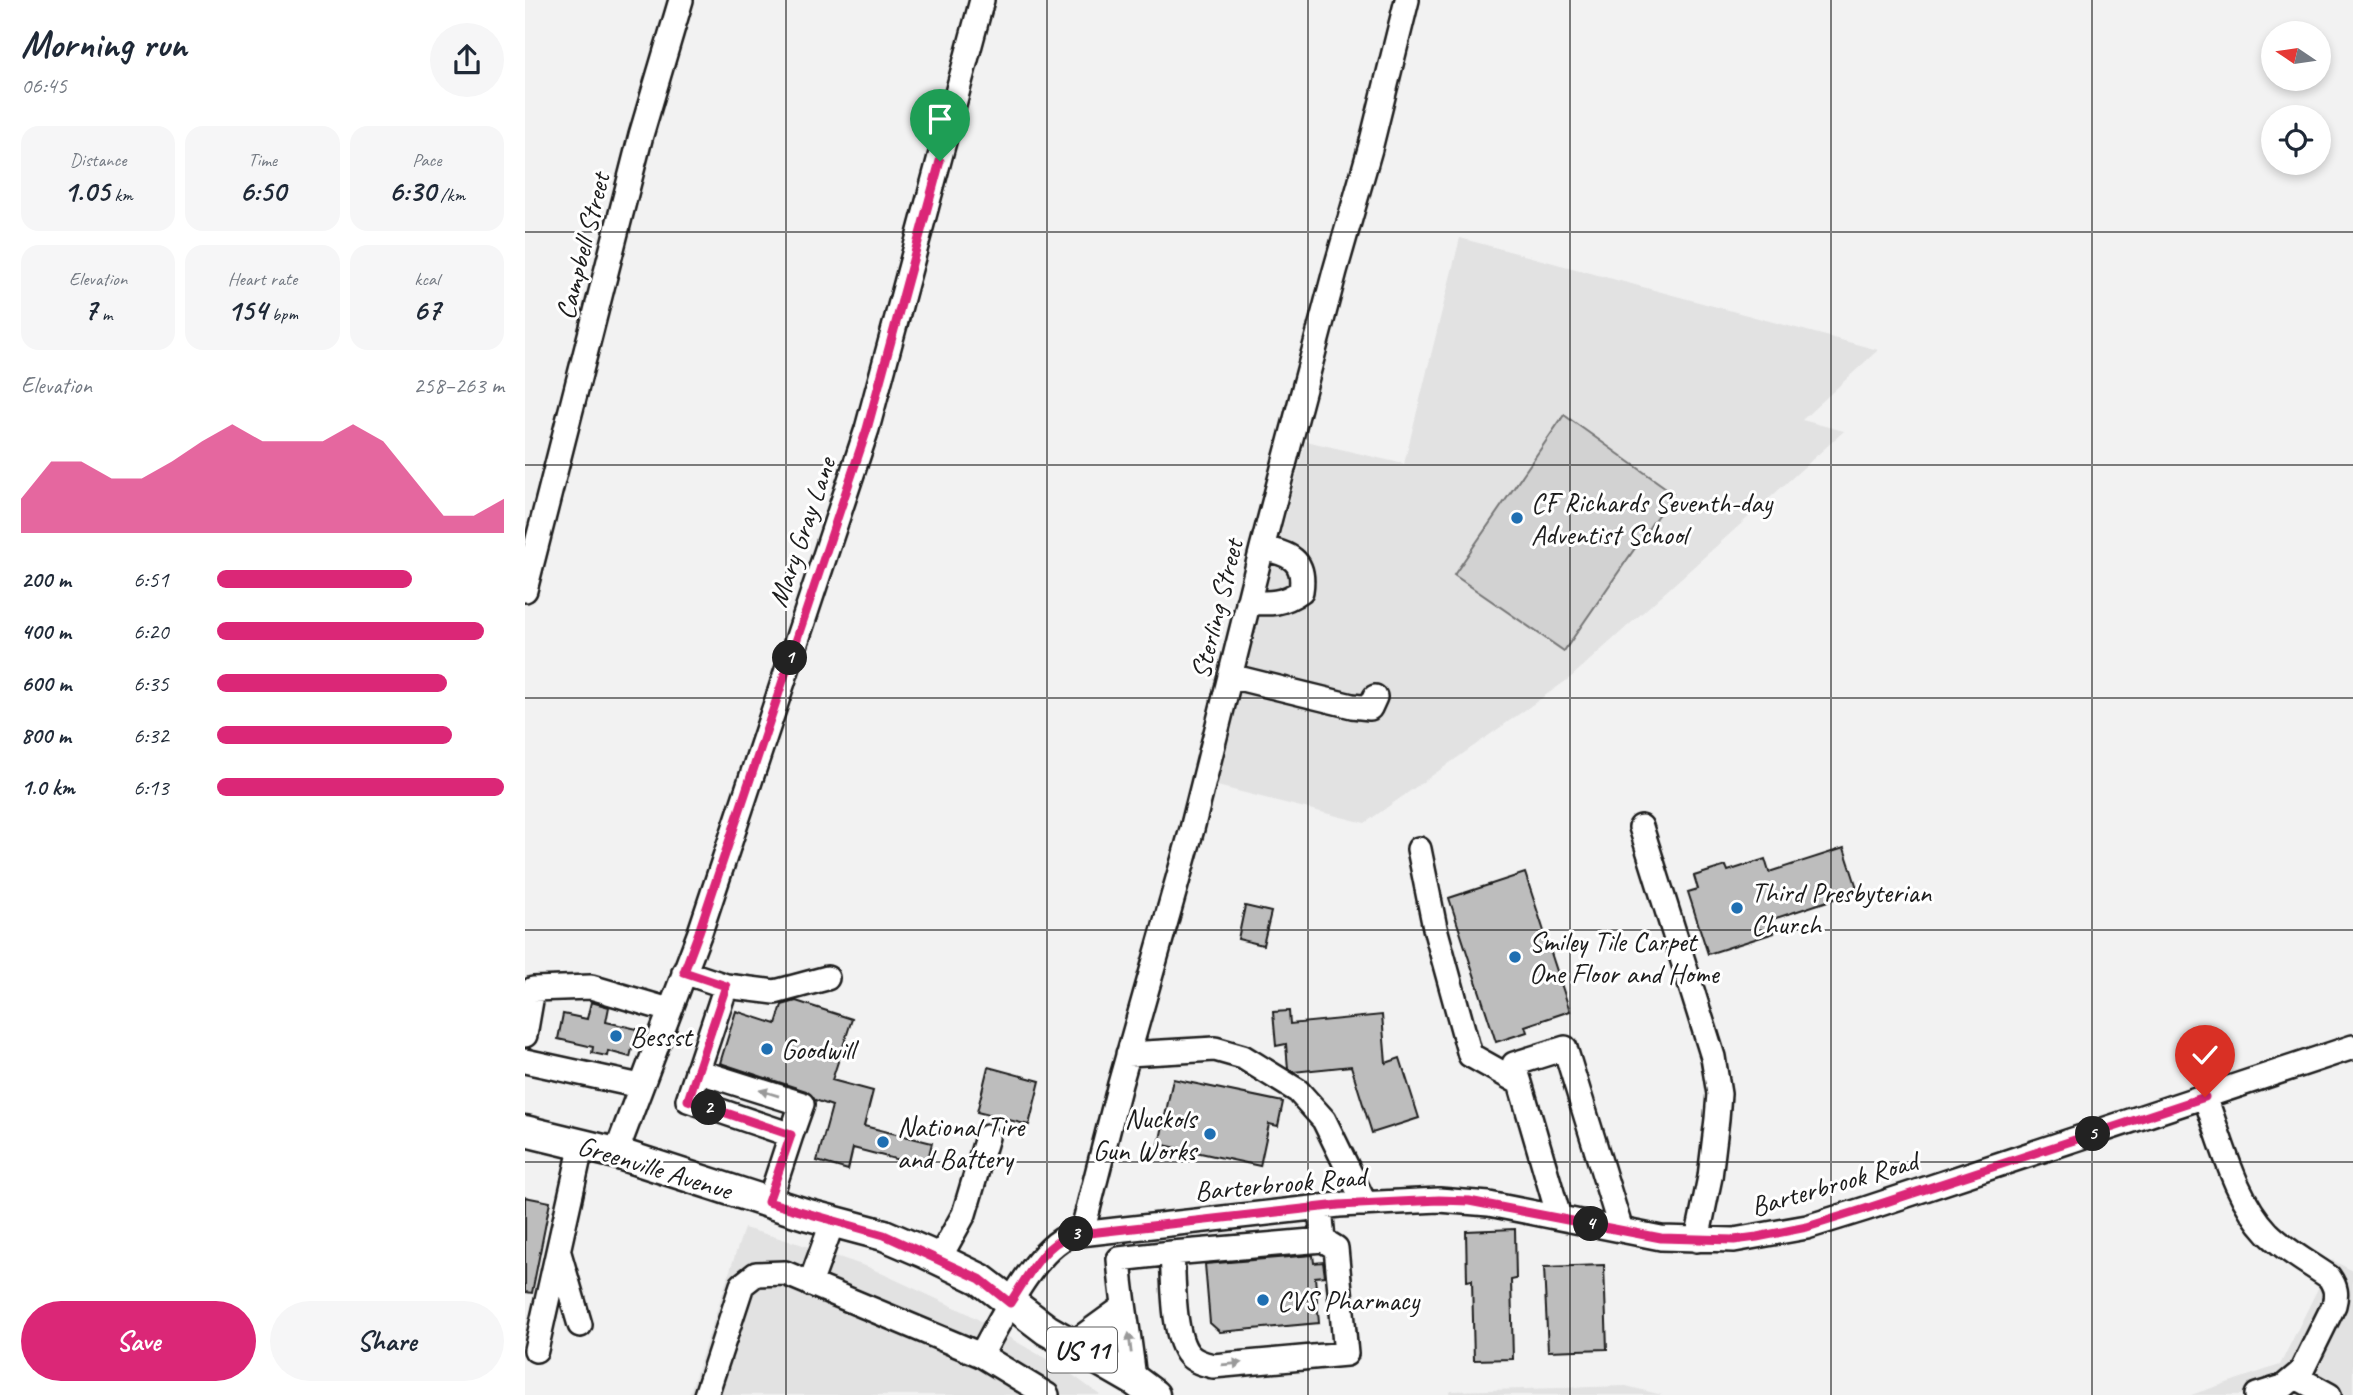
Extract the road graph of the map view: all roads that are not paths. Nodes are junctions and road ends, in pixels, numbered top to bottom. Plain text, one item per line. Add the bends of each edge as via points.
1 (681, 0) edge
2 (982, 0) edge
3 (1407, 0) edge
4 (1262, 548) junction
5 (525, 590) edge
6 (1248, 602) junction
7 (1230, 676) junction
8 (1375, 697) dead end
9 (1641, 827) dead end
10 (1419, 849) dead end
11 (684, 972) junction
12 (827, 978) dead end
13 (726, 986) junction
14 (669, 1010) junction
15 (525, 1035) edge
16 (2353, 1047) edge
17 (1128, 1054) junction
18 (525, 1061) edge
19 (697, 1071) junction
20 (1520, 1083) junction
21 (640, 1086) junction
22 (2205, 1097) junction
23 (525, 1131) edge
24 (791, 1135) junction
25 (987, 1137) dead end
26 (582, 1144) junction
27 (616, 1153) junction
28 (768, 1202) junction
29 (1365, 1204) junction
30 (1320, 1207) junction
31 (1559, 1217) junction
32 (833, 1222) junction
33 (1621, 1230) junction
34 (1082, 1233) junction
35 (1322, 1240) junction
36 (1697, 1240) junction
37 (558, 1250) junction
38 (1172, 1253) junction
39 (939, 1259) junction
40 (810, 1284) junction
41 (1010, 1303) junction
42 (1123, 1307) junction
43 (580, 1325) dead end
44 (1072, 1344) junction
45 (536, 1350) dead end
46 (981, 1355) junction
47 (2296, 1377) junction
48 (1144, 1388) edge
49 (706, 1395) edge
50 (1047, 1395) edge
51 (2257, 1395) edge
52 (2329, 1395) edge

1 - 5 street, Campbell Street via 641,135
2 - 11 street, Mary Gray Lane via 867,429
3 - 4 street, Sterling Street
4 - 6 street, Sterling Street
4 - 6 street via 1287,554 1299,565 1301,591 1276,604
6 - 7 street, Sterling Street
7 - 8 street via 1352,706 1370,708
7 - 17 street, Sterling Street
9 - 36 street via 1713,1057 1719,1094
10 - 20 street via 1470,1055
11 - 13 street
11 - 14 street, Mary Gray Lane
12 - 13 street via 775,992
13 - 19 street
14 - 15 street via 591,987 533,989
14 - 21 street, Mary Gray Lane
16 - 22 street, Barterbrook Road
17 - 29 street via 1215,1049 1243,1057 1298,1091 1324,1120
17 - 34 street, Sterling Street
18 - 21 street
19 - 24 street via 688,1100
24 -> 19 street via 802,1104
20 - 31 street
20 - 33 street via 1514,1064 1565,1048
21 - 27 street, Mary Gray Lane
22 - 36 street, Barterbrook Road via 1807,1227 1734,1240
22 - 47 street via 2254,1215 2269,1234 2335,1286 2334,1305
23 - 26 main road, Greenville Avenue / US 11
24 - 28 street
25 - 39 street via 964,1214
26 - 27 main road, Greenville Avenue / US 11
26 - 37 street
27 - 28 main road, Greenville Avenue / US 11
28 - 32 main road, Greenville Avenue / US 11
29 - 30 street, Barterbrook Road
29 - 31 street, Barterbrook Road via 1469,1201
30 - 34 street, Barterbrook Road
30 - 35 street
31 - 33 street, Barterbrook Road
32 - 39 main road, Greenville Avenue / US 11 via 884,1235
32 - 40 street
33 - 36 street, Barterbrook Road
34 - 41 street, Barterbrook Road via 1051,1246
35 - 38 street
38 -> 35 street via 1179,1335 1188,1354 1201,1363 1213,1366 1346,1354 1342,1309 1327,1295
37 - 43 street
37 - 45 street
38 - 42 street via 1119,1259
39 - 41 main road, Greenville Avenue / US 11 via 980,1279
40 - 46 street
40 - 49 street via 785,1273 756,1274 741,1285
41 - 44 main road, Greenville Avenue / US 11
41 - 46 street, Barterbrook Road
42 - 44 street
48 -> 42 street
44 - 48 main road, Greenville Avenue / US 11
46 - 50 street
47 - 51 street via 2283,1387
47 - 52 street

